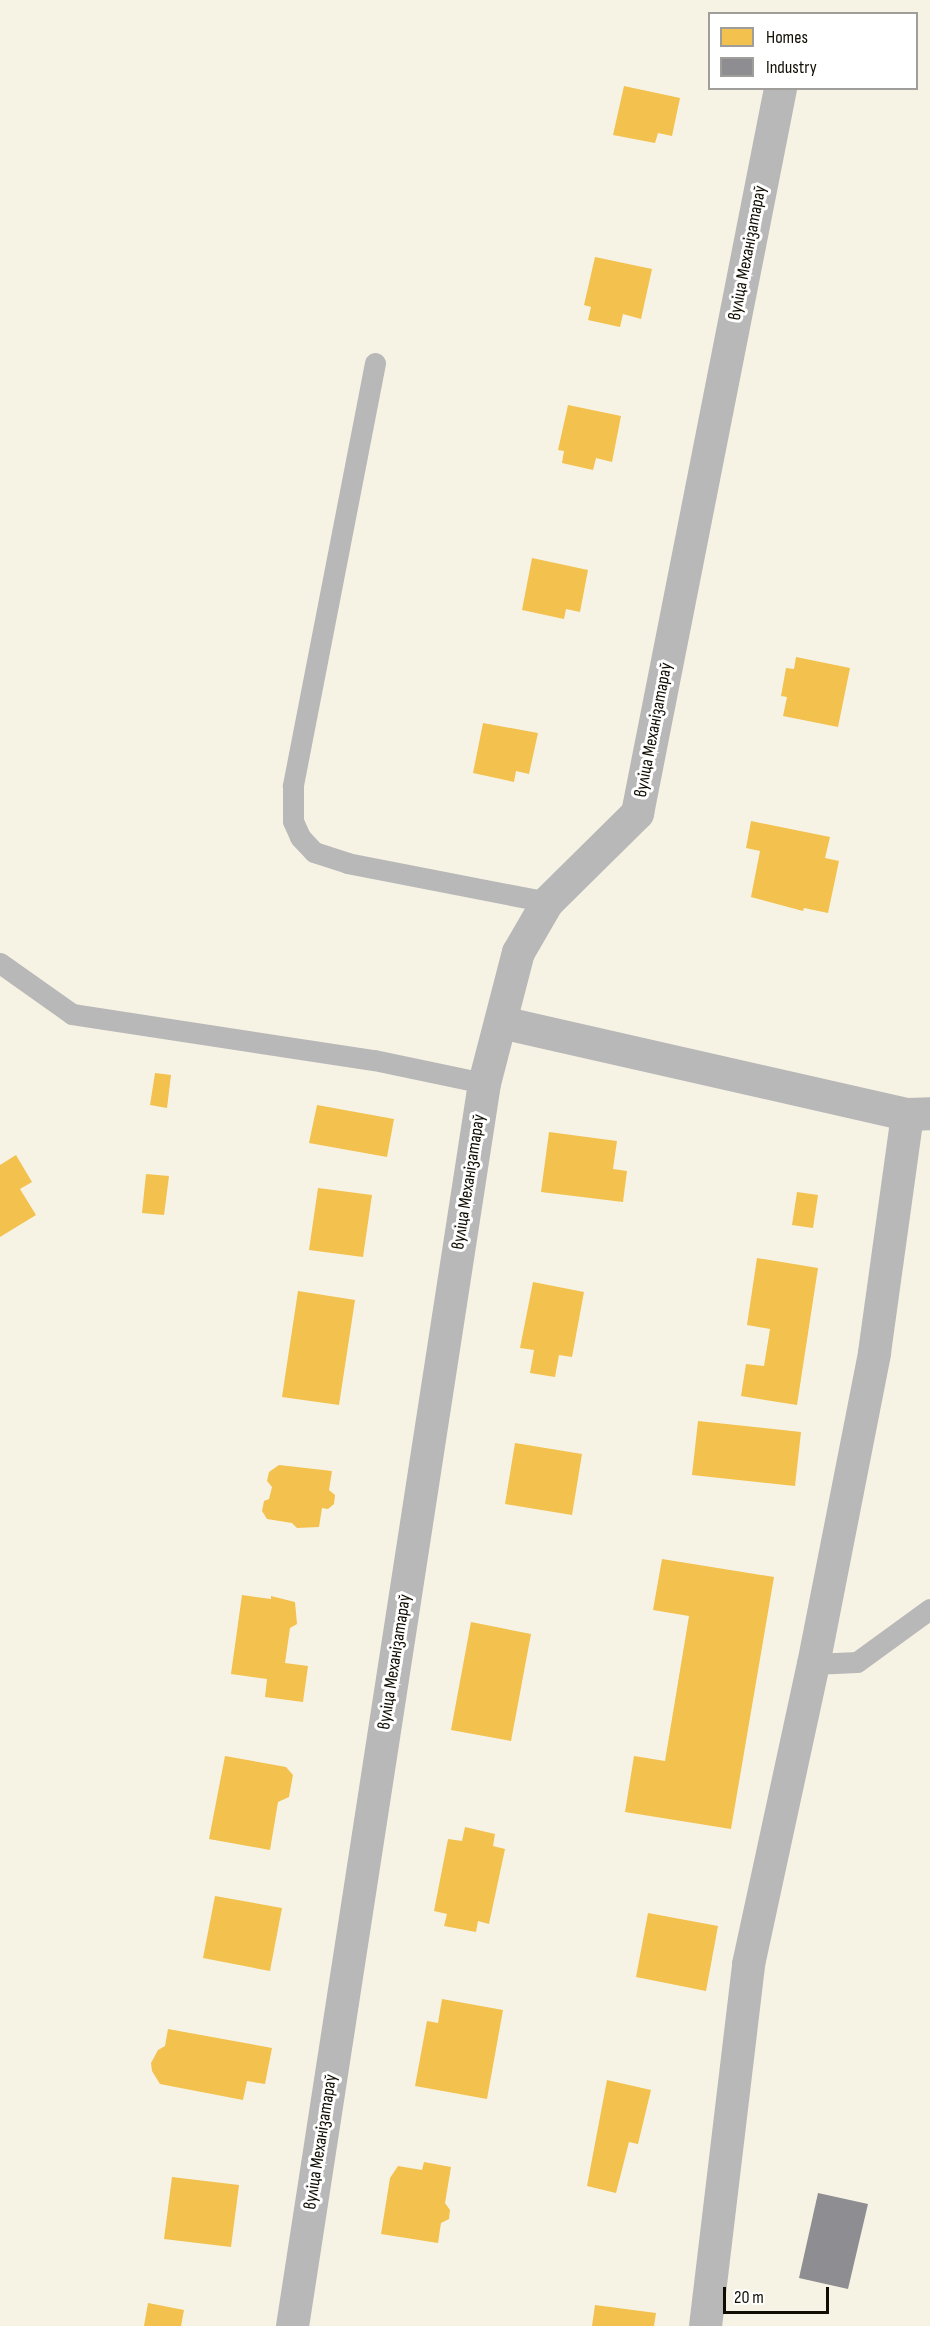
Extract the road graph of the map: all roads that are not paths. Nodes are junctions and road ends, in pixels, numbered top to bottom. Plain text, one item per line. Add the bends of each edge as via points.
1 (780, 90) edge
2 (375, 363) dead end
3 (547, 902) junction
4 (0, 963) edge
5 (501, 1022) junction
6 (484, 1083) junction
7 (918, 1114) edge
8 (930, 1609) edge
9 (813, 1664) junction
10 (292, 2326) edge
11 (705, 2326) edge

1 - 3 street, вуліца Механізатараў via 637,813
2 - 3 lane via 293,786 292,821 314,852 347,863
3 - 5 street, вуліца Механізатараў via 518,952
4 - 6 lane via 72,1014 374,1060
5 - 6 street, вуліца Механізатараў
5 - 7 street
6 - 10 street, вуліца Механізатараў
7 - 9 street
8 - 9 lane via 857,1662
9 - 11 street via 748,1964

